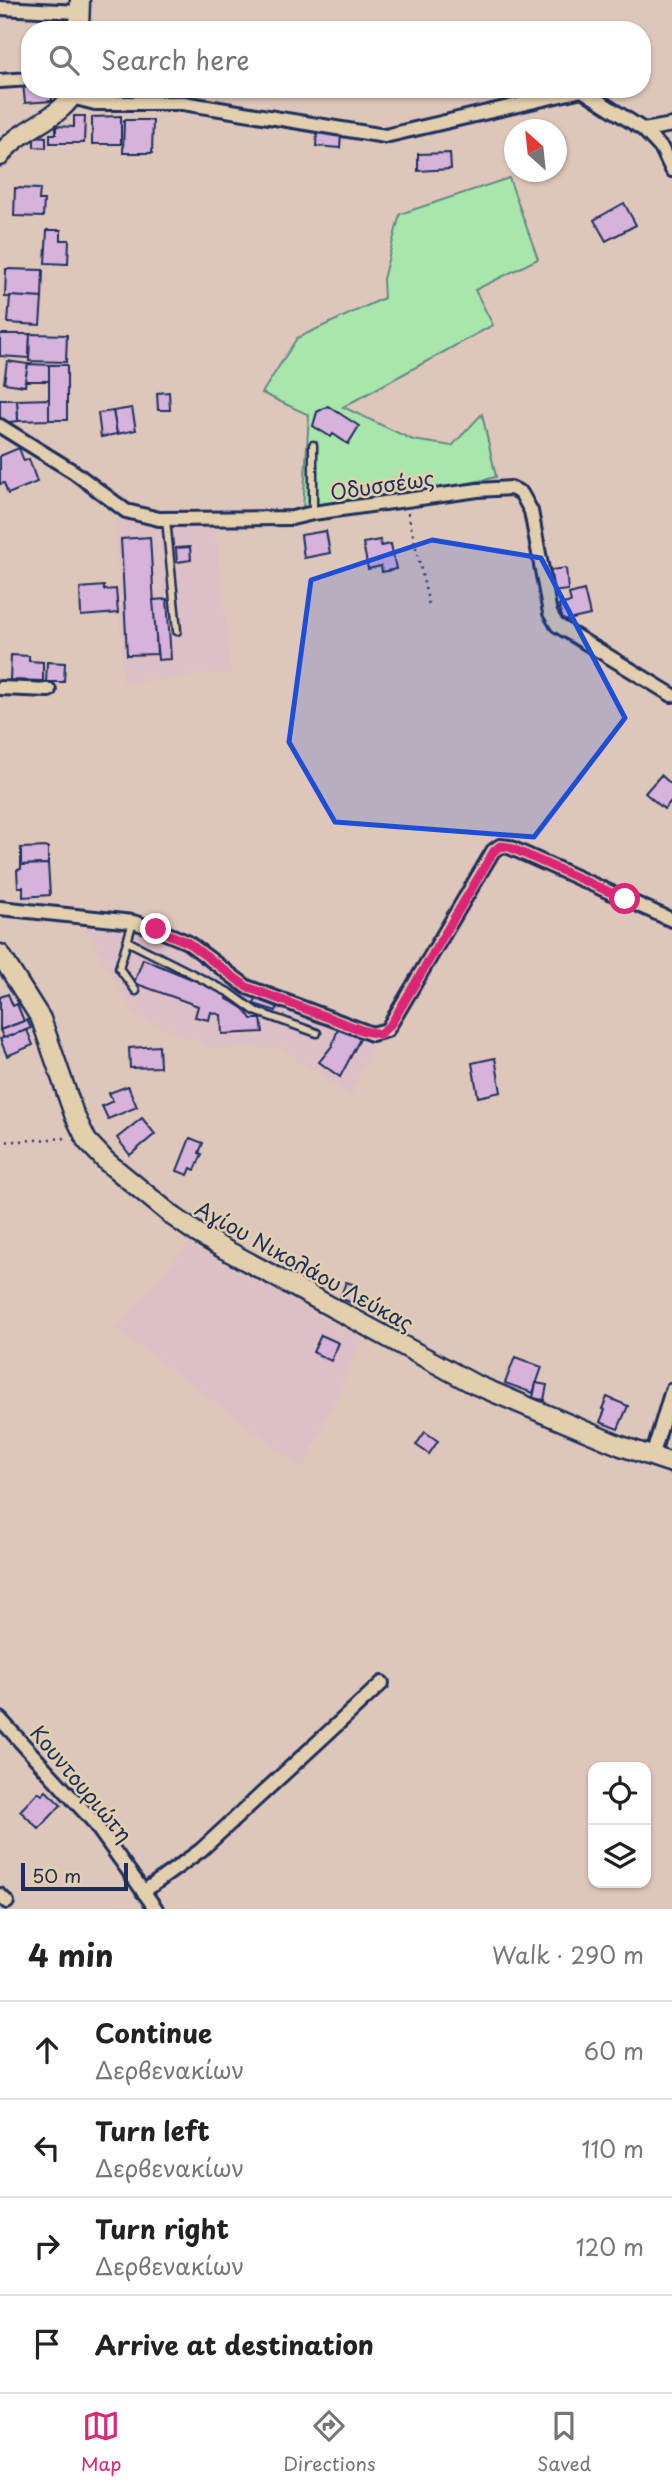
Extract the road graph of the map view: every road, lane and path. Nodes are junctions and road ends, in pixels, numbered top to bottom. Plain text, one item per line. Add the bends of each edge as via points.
1 (0, 8) edge
2 (79, 14) edge
3 (21, 80) edge
4 (0, 81) edge
5 (70, 98) edge
6 (84, 98) edge
7 (548, 98) edge
8 (594, 98) edge
9 (672, 125) edge
10 (644, 130) junction
11 (4, 146) edge
12 (672, 170) edge
13 (0, 426) edge
14 (313, 445) dead end
15 (406, 502) junction
16 (313, 513) junction
17 (166, 519) junction
18 (429, 605) dead end
19 (177, 631) dead end
20 (0, 688) edge
21 (49, 690) dead end
22 (672, 695) edge
23 (0, 908) edge
24 (672, 920) edge
25 (133, 922) junction
26 (127, 941) junction
27 (0, 954) edge
28 (136, 990) dead end
29 (317, 1033) dead end
30 (85, 1137) junction
31 (0, 1142) edge
32 (672, 1390) edge
33 (652, 1457) junction
34 (672, 1464) edge
35 (382, 1683) dead end
36 (0, 1719) edge
37 (143, 1892) junction
38 (156, 1909) edge

1 - 2 street
3 - 4 street
5 - 11 main road via 61,109
6 - 7 street via 94,103 183,103 385,136
8 - 10 street
9 - 10 street
10 - 12 street via 662,149
13 - 17 street, Οδυσσέως via 126,511
14 - 16 lane
15 - 16 street, Οδυσσέως
15 - 18 path
15 - 22 street, Οδυσσέως via 478,490 511,488 522,493 531,511 550,613 557,625
16 - 17 street, Οδυσσέως via 292,518
17 - 19 lane
20 - 21 street
23 - 25 street
24 - 25 street via 500,846 387,1030 372,1034 247,987 187,942
25 - 26 lane
26 - 28 lane via 119,968
26 - 29 lane via 230,993 255,1011
27 - 30 main road, Αγίου Νικολάου Λεύκας via 41,1019
30 - 31 path
30 - 33 main road, Αγίου Νικολάου Λεύκας via 107,1162 210,1241 474,1384
32 - 33 street
33 - 34 main road, Αγίου Νικολάου Λεύκας
35 - 37 street via 201,1850
36 - 37 street, Κουντουριώτη via 92,1820
37 - 38 street, Κουντουριώτη

